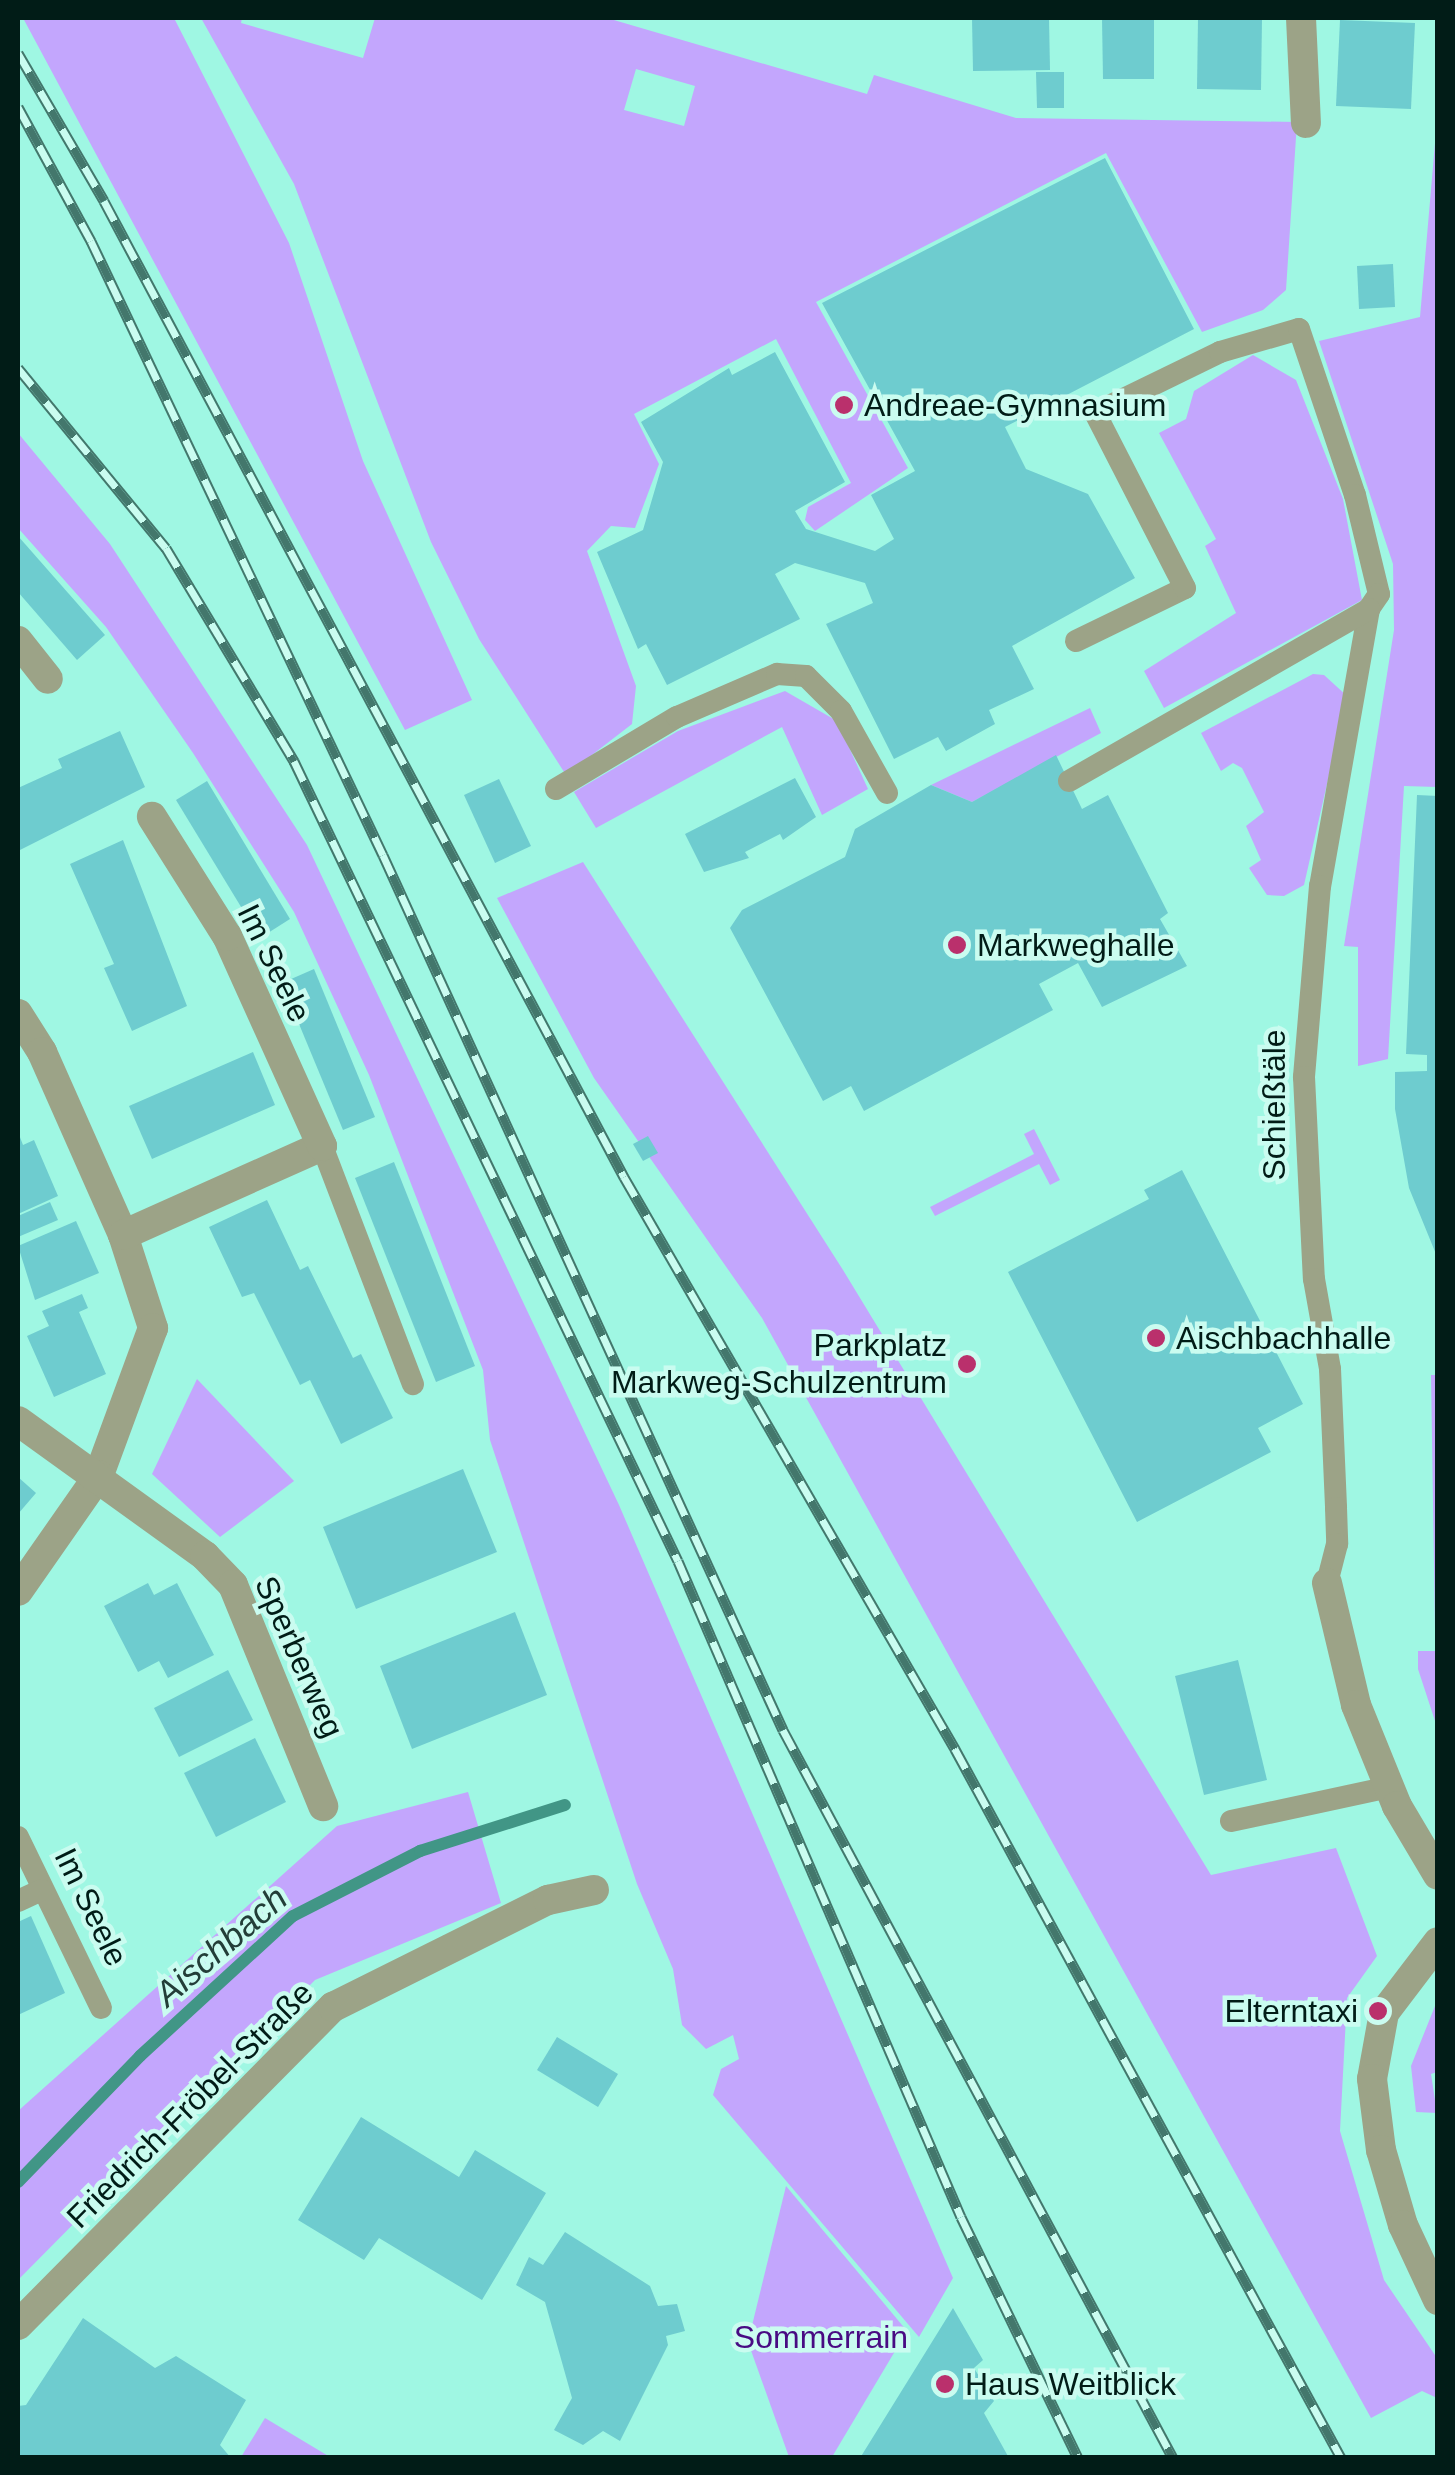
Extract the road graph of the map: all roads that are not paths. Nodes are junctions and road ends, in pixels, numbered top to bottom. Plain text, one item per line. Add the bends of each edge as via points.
1 (1302, 18) edge
2 (1306, 124) dead end
3 (1369, 609) junction
4 (18, 641) edge
5 (1076, 641) dead end
6 (48, 679) dead end
7 (1069, 781) dead end
8 (556, 789) dead end
9 (888, 793) dead end
10 (152, 817) dead end
11 (18, 1014) edge
12 (322, 1146) junction
13 (124, 1234) junction
14 (413, 1384) dead end
15 (18, 1421) edge
16 (99, 1474) junction
17 (1327, 1583) joint
18 (18, 1591) edge
19 (1389, 1787) junction
20 (323, 1806) dead end
21 (1231, 1821) dead end
22 (18, 1836) edge
23 (1438, 1875) edge
24 (42, 1890) junction
25 (594, 1890) dead end
26 (18, 1901) edge
27 (1438, 1942) edge
28 (102, 2008) dead end
29 (1438, 2300) edge
30 (18, 2324) edge

1 - 2 street
3 - 5 lane, Schießtäle via 1379,594 1355,496 1299,329 1220,352 1095,413 1185,588
3 - 7 lane
3 - 17 lane, Schießtäle via 1320,886 1304,1077 1314,1279 1330,1370 1337,1544
4 - 6 street
8 - 9 lane via 677,716 777,674 806,676 841,710
10 - 12 street, Im Seele via 227,936
11 - 13 street via 42,1052
12 - 13 street
12 - 14 lane, Im Seele
13 - 16 street via 152,1328
15 - 16 street
16 - 18 street
16 - 20 street, Sperberweg via 206,1556 233,1586
17 - 19 street, Schießtäle via 1356,1705
19 - 21 lane
19 - 23 street, Schießtäle
22 - 24 lane, Im Seele
24 - 26 lane
24 - 28 lane, Im Seele
25 - 30 street, Friedrich-Fröbel-Straße via 548,1900 333,2007
27 - 29 street via 1384,2013 1372,2079 1382,2150 1404,2224

